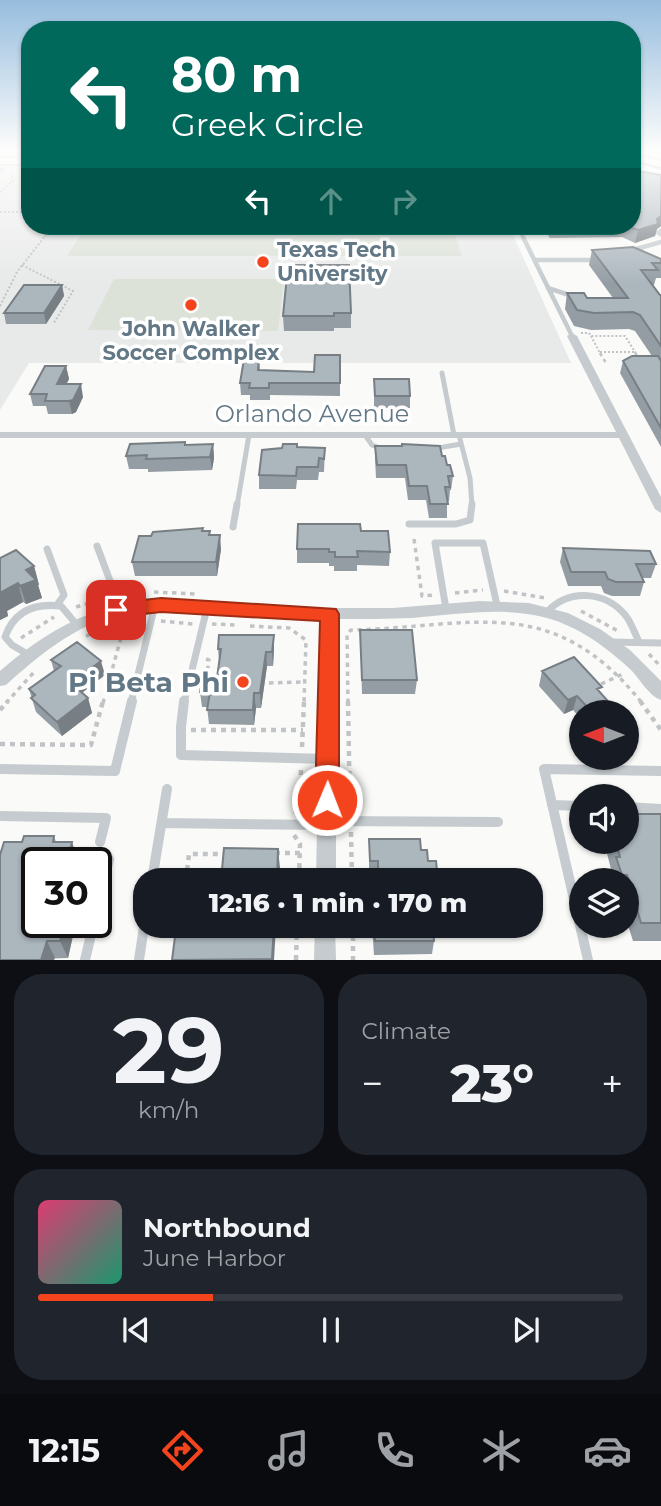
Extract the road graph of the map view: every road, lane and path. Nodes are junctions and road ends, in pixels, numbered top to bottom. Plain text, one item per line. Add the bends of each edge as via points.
1 (0, 212) edge
2 (21, 212) edge
3 (45, 235) edge
4 (522, 235) edge
5 (661, 242) edge
6 (624, 254) joint
7 (636, 257) edge
8 (535, 260) junction
9 (604, 260) edge
10 (22, 265) junction
11 (548, 288) junction
12 (582, 300) edge
13 (0, 306) edge
14 (54, 323) dead end
15 (575, 333) junction
16 (591, 336) junction
17 (600, 352) junction
18 (635, 352) junction
19 (649, 360) edge
20 (606, 363) dead end
21 (442, 373) dead end
22 (0, 435) edge
23 (249, 435) junction
24 (365, 435) junction
25 (624, 435) junction
26 (458, 438) junction
27 (392, 450) edge
28 (428, 450) edge
29 (661, 509) edge
30 (409, 524) dead end
31 (233, 527) dead end
32 (97, 546) dead end
33 (47, 549) dead end
34 (57, 606) junction
35 (155, 606) junction
36 (497, 606) junction
37 (208, 608) junction
38 (446, 609) junction
39 (547, 612) junction
40 (330, 614) junction
41 (123, 617) junction
42 (76, 625) junction
43 (3, 638) edge
44 (606, 642) junction
45 (639, 642) junction
46 (661, 643) edge
47 (207, 649) dead end
48 (29, 655) junction
49 (638, 668) junction
50 (619, 676) junction
51 (0, 680) edge
52 (304, 682) dead end
53 (269, 683) dead end
54 (601, 684) edge
55 (204, 690) edge
56 (661, 693) edge
57 (181, 730) junction
58 (303, 730) dead end
59 (661, 730) edge
60 (0, 744) edge
61 (328, 759) junction
62 (0, 769) edge
63 (661, 771) edge
64 (167, 789) dead end
65 (552, 805) junction
66 (569, 806) edge
67 (639, 808) edge
68 (661, 809) edge
69 (0, 816) edge
70 (350, 821) junction
71 (498, 822) dead end
72 (162, 823) junction
73 (327, 823) junction
74 (100, 842) dead end
75 (272, 853) edge
76 (300, 853) dead end
77 (231, 854) edge
78 (154, 868) edge
79 (188, 868) edge
80 (326, 868) edge
81 (352, 868) edge
82 (90, 938) edge
83 (142, 938) edge
84 (297, 938) edge
85 (325, 938) edge
86 (353, 938) edge
87 (85, 960) edge
88 (139, 960) edge
89 (296, 960) edge
90 (325, 960) edge
91 (353, 960) edge
92 (588, 960) edge

1 - 2 path
3 - 10 path
4 - 8 lane
5 - 6 lane
6 - 7 street
8 - 9 lane
8 - 11 lane
10 - 13 path
10 - 14 path via 72,291
11 - 12 lane
11 - 15 lane
15 - 16 path via 589,332
15 - 25 street
16 - 17 path
16 - 18 path via 625,336
17 - 18 path
17 - 20 path
18 - 19 path
21 - 26 lane
22 - 23 street, Orlando Avenue
23 - 24 street, Orlando Avenue
23 - 31 lane
24 - 26 street, Orlando Avenue
24 - 27 lane via 372,445
25 - 26 street, Orlando Avenue
25 - 29 street
26 - 28 lane
26 - 30 lane via 474,509 470,520
32 - 41 lane
33 - 34 lane via 64,595
34 - 42 lane
34 - 43 lane via 37,605 26,610 14,619
35 - 37 street
35 - 41 street
35 - 62 lane via 115,771
36 - 38 street
36 - 38 lane via 483,543 435,543
36 - 39 street
37 - 40 street
37 - 57 lane via 199,632
38 - 40 street
39 - 44 street
39 - 45 lane via 554,601 585,594 617,607
40 - 61 street
41 - 42 street
41 - 60 path via 91,745
42 - 48 street
43 - 48 lane
44 - 45 lane
44 - 49 street
45 - 46 lane
47 - 55 path
48 - 51 street
49 - 50 path
49 - 56 street
50 - 54 path
50 - 59 path
50 - 70 path via 573,641 523,624 488,621 348,632
52 - 53 path
57 - 58 path
57 - 61 lane via 178,747 181,755 190,757
61 - 73 street
63 - 65 lane via 544,769
64 - 72 lane
65 - 66 lane
65 - 92 lane
67 - 68 lane
69 - 74 lane via 106,818
70 - 71 lane
70 - 73 lane
70 - 81 path
72 - 73 lane
72 - 78 lane
73 - 80 street
75 - 76 path
77 - 79 path via 189,854
82 - 87 lane
83 - 88 lane
84 - 89 path
85 - 90 street
86 - 91 path

